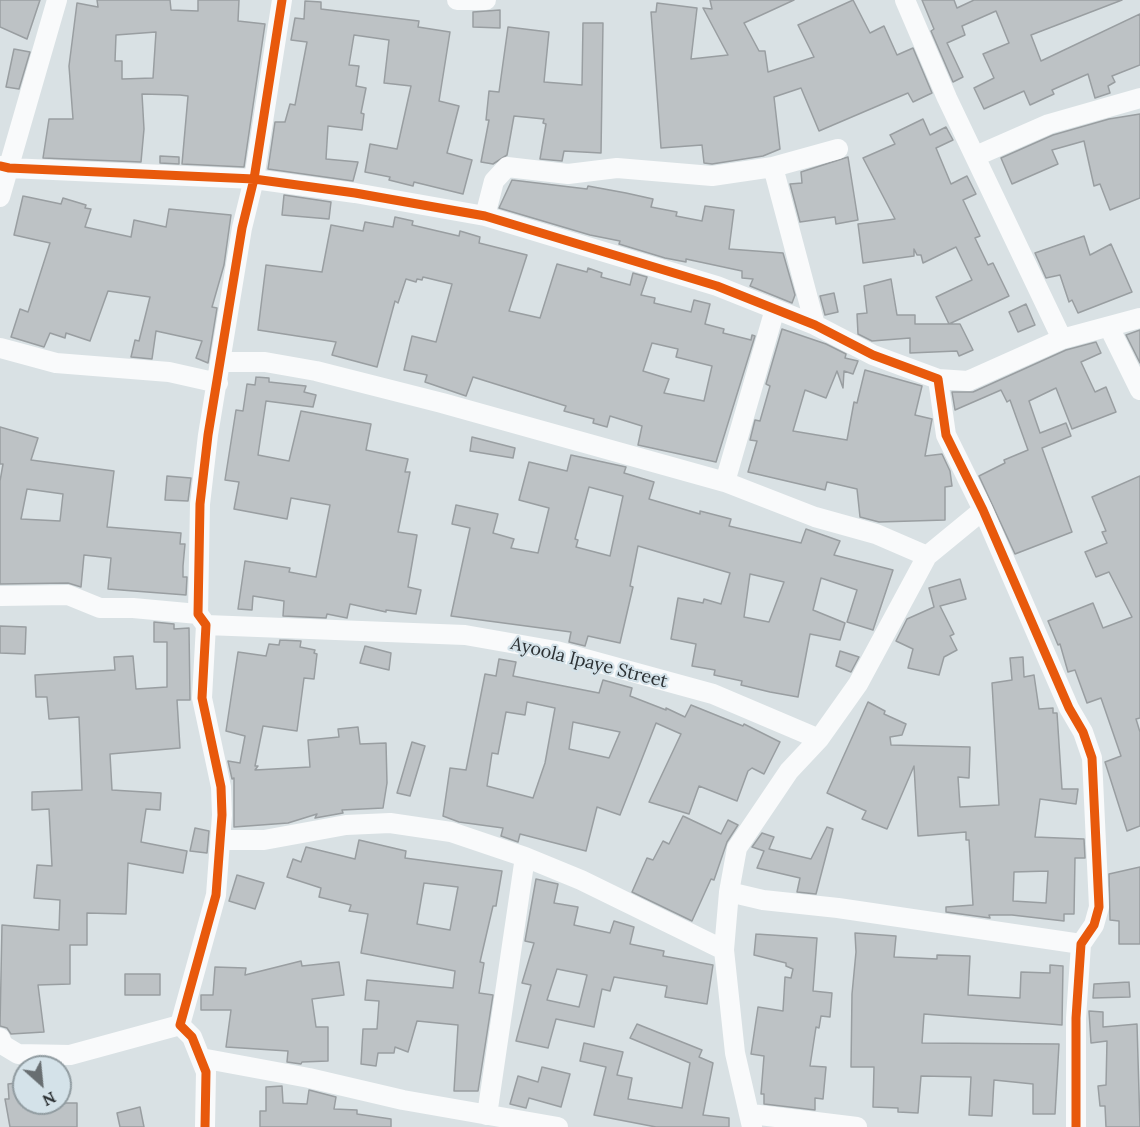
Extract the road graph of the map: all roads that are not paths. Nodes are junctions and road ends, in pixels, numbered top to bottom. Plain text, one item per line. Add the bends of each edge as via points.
1 (57, 0) edge
2 (282, 0) edge
3 (457, 0) edge
4 (486, 0) edge
5 (905, 0) edge
6 (1140, 98) edge
7 (838, 149) dead end
8 (976, 156) junction
9 (4, 167) edge
10 (773, 167) junction
11 (254, 179) junction
12 (0, 197) edge
13 (485, 216) junction
14 (775, 309) junction
15 (1140, 318) edge
16 (815, 325) junction
17 (1109, 327) junction
18 (1062, 339) junction
19 (0, 348) edge
20 (222, 362) junction
21 (938, 379) junction
22 (218, 383) junction
23 (1140, 390) edge
24 (725, 482) junction
25 (983, 510) junction
26 (927, 556) junction
27 (0, 596) edge
28 (202, 619) junction
29 (819, 739) junction
30 (221, 840) junction
31 (525, 857) junction
32 (729, 892) junction
33 (1081, 944) junction
34 (724, 950) junction
35 (180, 1025) junction
36 (0, 1038) edge
37 (201, 1058) junction
38 (488, 1115) junction
39 (751, 1120) edge
40 (206, 1127) edge
41 (558, 1127) edge
42 (857, 1127) edge
43 (1076, 1127) edge

1 - 9 street
2 - 11 street
3 - 4 street
5 - 8 street
6 - 8 street via 1049,124
7 - 10 street
8 - 18 street
9 - 11 street
9 - 12 street
10 - 13 street via 712,176 617,168 568,174 507,167 494,181
10 - 16 street
11 - 13 street
11 - 20 street via 242,228
13 - 14 street via 717,286
14 - 16 street
14 - 24 street
15 - 17 street
16 - 21 street via 873,356
17 - 18 street
17 - 23 street
18 - 21 street via 968,381
19 - 22 street via 78,366 169,372
20 - 22 street
20 - 24 street via 265,362 316,371
21 - 25 street via 946,435
22 - 28 street via 200,504
24 - 26 street via 815,517 876,534
25 - 26 street
25 - 33 street via 1092,758 1099,906 1094,925
26 - 29 street via 858,684
27 - 28 street, Ayoola Ipaye Street via 68,595 100,608 133,608
28 - 29 street, Ayoola Ipaye Street via 465,635 556,651 713,694
28 - 30 street via 202,698 221,787
29 - 32 street via 789,771 737,848
30 - 31 street via 264,840 346,825 390,823 451,832
30 - 35 street via 216,895
31 - 34 street
31 - 38 street
32 - 33 street
32 - 34 street
33 - 43 street
34 - 39 street via 735,1053
35 - 36 street via 70,1055 18,1054 3,1045
35 - 37 street via 192,1037
37 - 38 street
37 - 40 street via 206,1072
38 - 41 street
39 - 42 street

